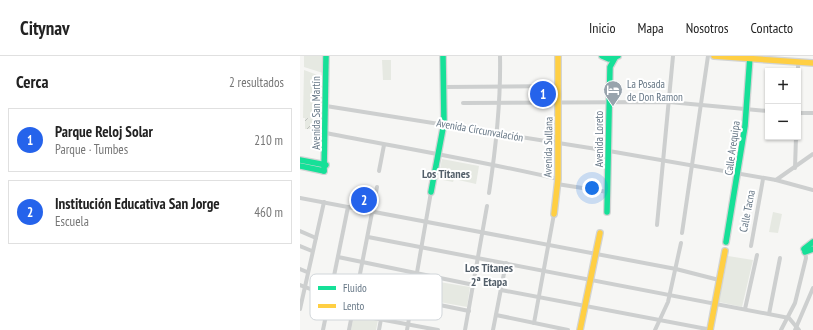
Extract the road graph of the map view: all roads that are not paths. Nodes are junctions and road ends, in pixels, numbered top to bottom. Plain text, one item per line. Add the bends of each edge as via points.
1 (327, 56) edge
2 (443, 56) edge
3 (500, 56) edge
4 (558, 56) edge
5 (673, 56) edge
6 (708, 56) edge
7 (714, 56) edge
8 (603, 57) edge
9 (616, 57) edge
10 (750, 57) edge
11 (798, 59) edge
12 (813, 63) edge
13 (610, 67) junction
14 (444, 86) junction
15 (500, 86) junction
16 (558, 86) junction
17 (609, 101) junction
18 (463, 102) dead end
19 (500, 102) junction
20 (558, 102) junction
21 (669, 102) junction
22 (326, 106) junction
23 (700, 106) junction
24 (747, 110) junction
25 (765, 111) edge
26 (801, 113) edge
27 (813, 114) edge
28 (444, 123) junction
29 (326, 133) junction
30 (498, 133) junction
31 (796, 140) edge
32 (558, 142) junction
33 (384, 145) junction
34 (609, 151) junction
35 (813, 154) edge
36 (438, 156) junction
37 (300, 160) edge
38 (664, 161) junction
39 (493, 164) junction
40 (300, 166) edge
41 (691, 166) junction
42 (325, 168) junction
43 (795, 168) junction
44 (380, 171) dead end
45 (739, 175) junction
46 (763, 179) junction
47 (776, 180) junction
48 (558, 181) junction
49 (377, 186) dead end
50 (813, 190) edge
51 (431, 192) joint
52 (608, 192) junction
53 (489, 193) dead end
54 (300, 198) edge
55 (324, 202) junction
56 (487, 206) dead end
57 (348, 207) junction
58 (372, 212) junction
59 (607, 212) dead end
60 (554, 214) joint
61 (426, 222) junction
62 (657, 225) dead end
63 (300, 231) edge
64 (483, 233) junction
65 (600, 233) dead end
66 (682, 234) dead end
67 (368, 237) junction
68 (316, 238) junction
69 (726, 242) dead end
70 (813, 242) edge
71 (681, 243) dead end
72 (548, 245) junction
73 (300, 246) edge
74 (751, 246) dead end
75 (421, 247) junction
76 (813, 249) edge
77 (725, 250) dead end
78 (312, 251) junction
79 (805, 251) junction
80 (596, 255) junction
81 (757, 255) dead end
82 (338, 258) junction
83 (479, 258) junction
84 (780, 258) dead end
85 (362, 263) junction
86 (506, 263) junction
87 (300, 269) edge
88 (544, 270) junction
89 (676, 270) junction
90 (307, 272) junction
91 (334, 274) edge
92 (360, 274) edge
93 (417, 274) joint
94 (442, 279) edge
95 (590, 280) junction
96 (719, 280) junction
97 (474, 285) junction
98 (302, 286) edge
99 (813, 288) edge
100 (501, 290) junction
101 (670, 296) junction
102 (539, 298) junction
103 (715, 303) junction
104 (442, 305) edge
105 (585, 306) junction
106 (300, 307) edge
107 (745, 309) junction
108 (469, 311) junction
109 (769, 314) junction
110 (496, 315) junction
111 (788, 318) junction
112 (325, 320) edge
113 (351, 320) edge
114 (381, 320) edge
115 (386, 320) edge
116 (409, 320) edge
117 (660, 320) junction
118 (534, 323) junction
119 (408, 324) junction
120 (797, 329) edge
121 (323, 330) edge
122 (349, 330) edge
123 (378, 330) edge
124 (407, 330) edge
125 (435, 330) edge
126 (466, 330) edge
127 (493, 330) edge
128 (568, 330) edge
129 (580, 330) edge
130 (655, 330) edge
131 (711, 330) edge
132 (781, 330) edge

1 - 22 street, Avenida San Martín
2 - 14 street
3 - 15 street
4 - 16 street, Avenida Sullana
5 - 21 street
6 - 23 street
7 - 10 street
8 - 9 street
8 - 13 street
9 - 13 street, Avenida Loreto
10 - 11 street
10 - 24 street, Calle Arequipa
11 - 12 street
13 - 17 street, Avenida Loreto
14 - 15 street
14 - 28 street
15 - 16 street
15 - 19 street
16 - 20 street, Avenida Sullana
17 - 20 street
17 - 21 street
17 - 34 street, Avenida Loreto
18 - 19 street
19 - 20 street
19 - 30 street
20 - 32 street, Avenida Sullana
21 - 23 street
21 - 38 street
22 - 28 street, Avenida Circunvalación
22 - 29 street, Avenida San Martín
23 - 24 street
23 - 41 street
24 - 25 street
24 - 45 street, Calle Arequipa
26 - 27 street
28 - 30 street, Avenida Circunvalación
28 - 36 street
29 - 33 street
29 - 42 street, Avenida San Martín
30 - 32 street, Avenida Circunvalación
30 - 39 street
31 - 43 street
32 - 34 street, Avenida Circunvalación
32 - 48 street, Avenida Sullana
33 - 36 street
33 - 44 street
34 - 38 street, Avenida Circunvalación
34 - 52 street, Avenida Loreto
35 - 43 street
36 - 39 street
36 - 51 street
37 - 42 street
38 - 41 street, Avenida Circunvalación
38 - 62 street
39 - 48 street
39 - 53 street
40 - 42 street
41 - 45 street, Avenida Circunvalación
41 - 66 street
43 - 47 street
45 - 46 street, Avenida Circunvalación
45 - 69 street, Calle Arequipa
46 - 47 street, Avenida Circunvalación
46 - 74 street, Calle Tacna
47 - 50 street, Avenida Circunvalación
48 - 52 street
48 - 60 street, Avenida Sullana
49 - 58 street
51 - 61 street
52 - 59 street, Avenida Loreto
54 - 55 street
55 - 57 street
55 - 68 street
56 - 64 street
57 - 58 street
57 - 82 street
58 - 61 street
58 - 67 street
60 - 72 street
61 - 64 street
61 - 75 street
63 - 68 street
64 - 72 street
64 - 83 street
65 - 80 street
67 - 75 street
67 - 85 street
68 - 78 street
70 - 79 street
71 - 89 street
72 - 80 street
72 - 88 street
73 - 78 street
75 - 83 street
75 - 93 street
76 - 79 street
77 - 96 street
78 - 90 street
79 - 111 street via 806,258 799,291
80 - 89 street
80 - 95 street
81 - 107 street
82 - 85 street
82 - 91 street
83 - 86 street
83 - 97 street
84 - 109 street
85 - 92 street
85 - 93 street
86 - 88 street
86 - 100 street
87 - 90 street
88 - 95 street
88 - 102 street
89 - 96 street
89 - 101 street
90 - 98 street
94 - 97 street
95 - 101 street
95 - 105 street
96 - 103 street
97 - 108 street
98 - 106 street
99 - 120 street
100 - 102 street
100 - 110 street
101 - 103 street
101 - 117 street
102 - 105 street
102 - 118 street
103 - 107 street
103 - 131 street
104 - 108 street
105 - 117 street
105 - 129 street
107 - 109 street
108 - 126 street
109 - 111 street
110 - 118 street
110 - 127 street
111 - 120 street
111 - 132 street
112 - 121 street
113 - 122 street
114 - 123 street
115 - 119 street
116 - 119 street
117 - 130 street
117 - 131 street
118 - 128 street
119 - 124 street
119 - 125 street

